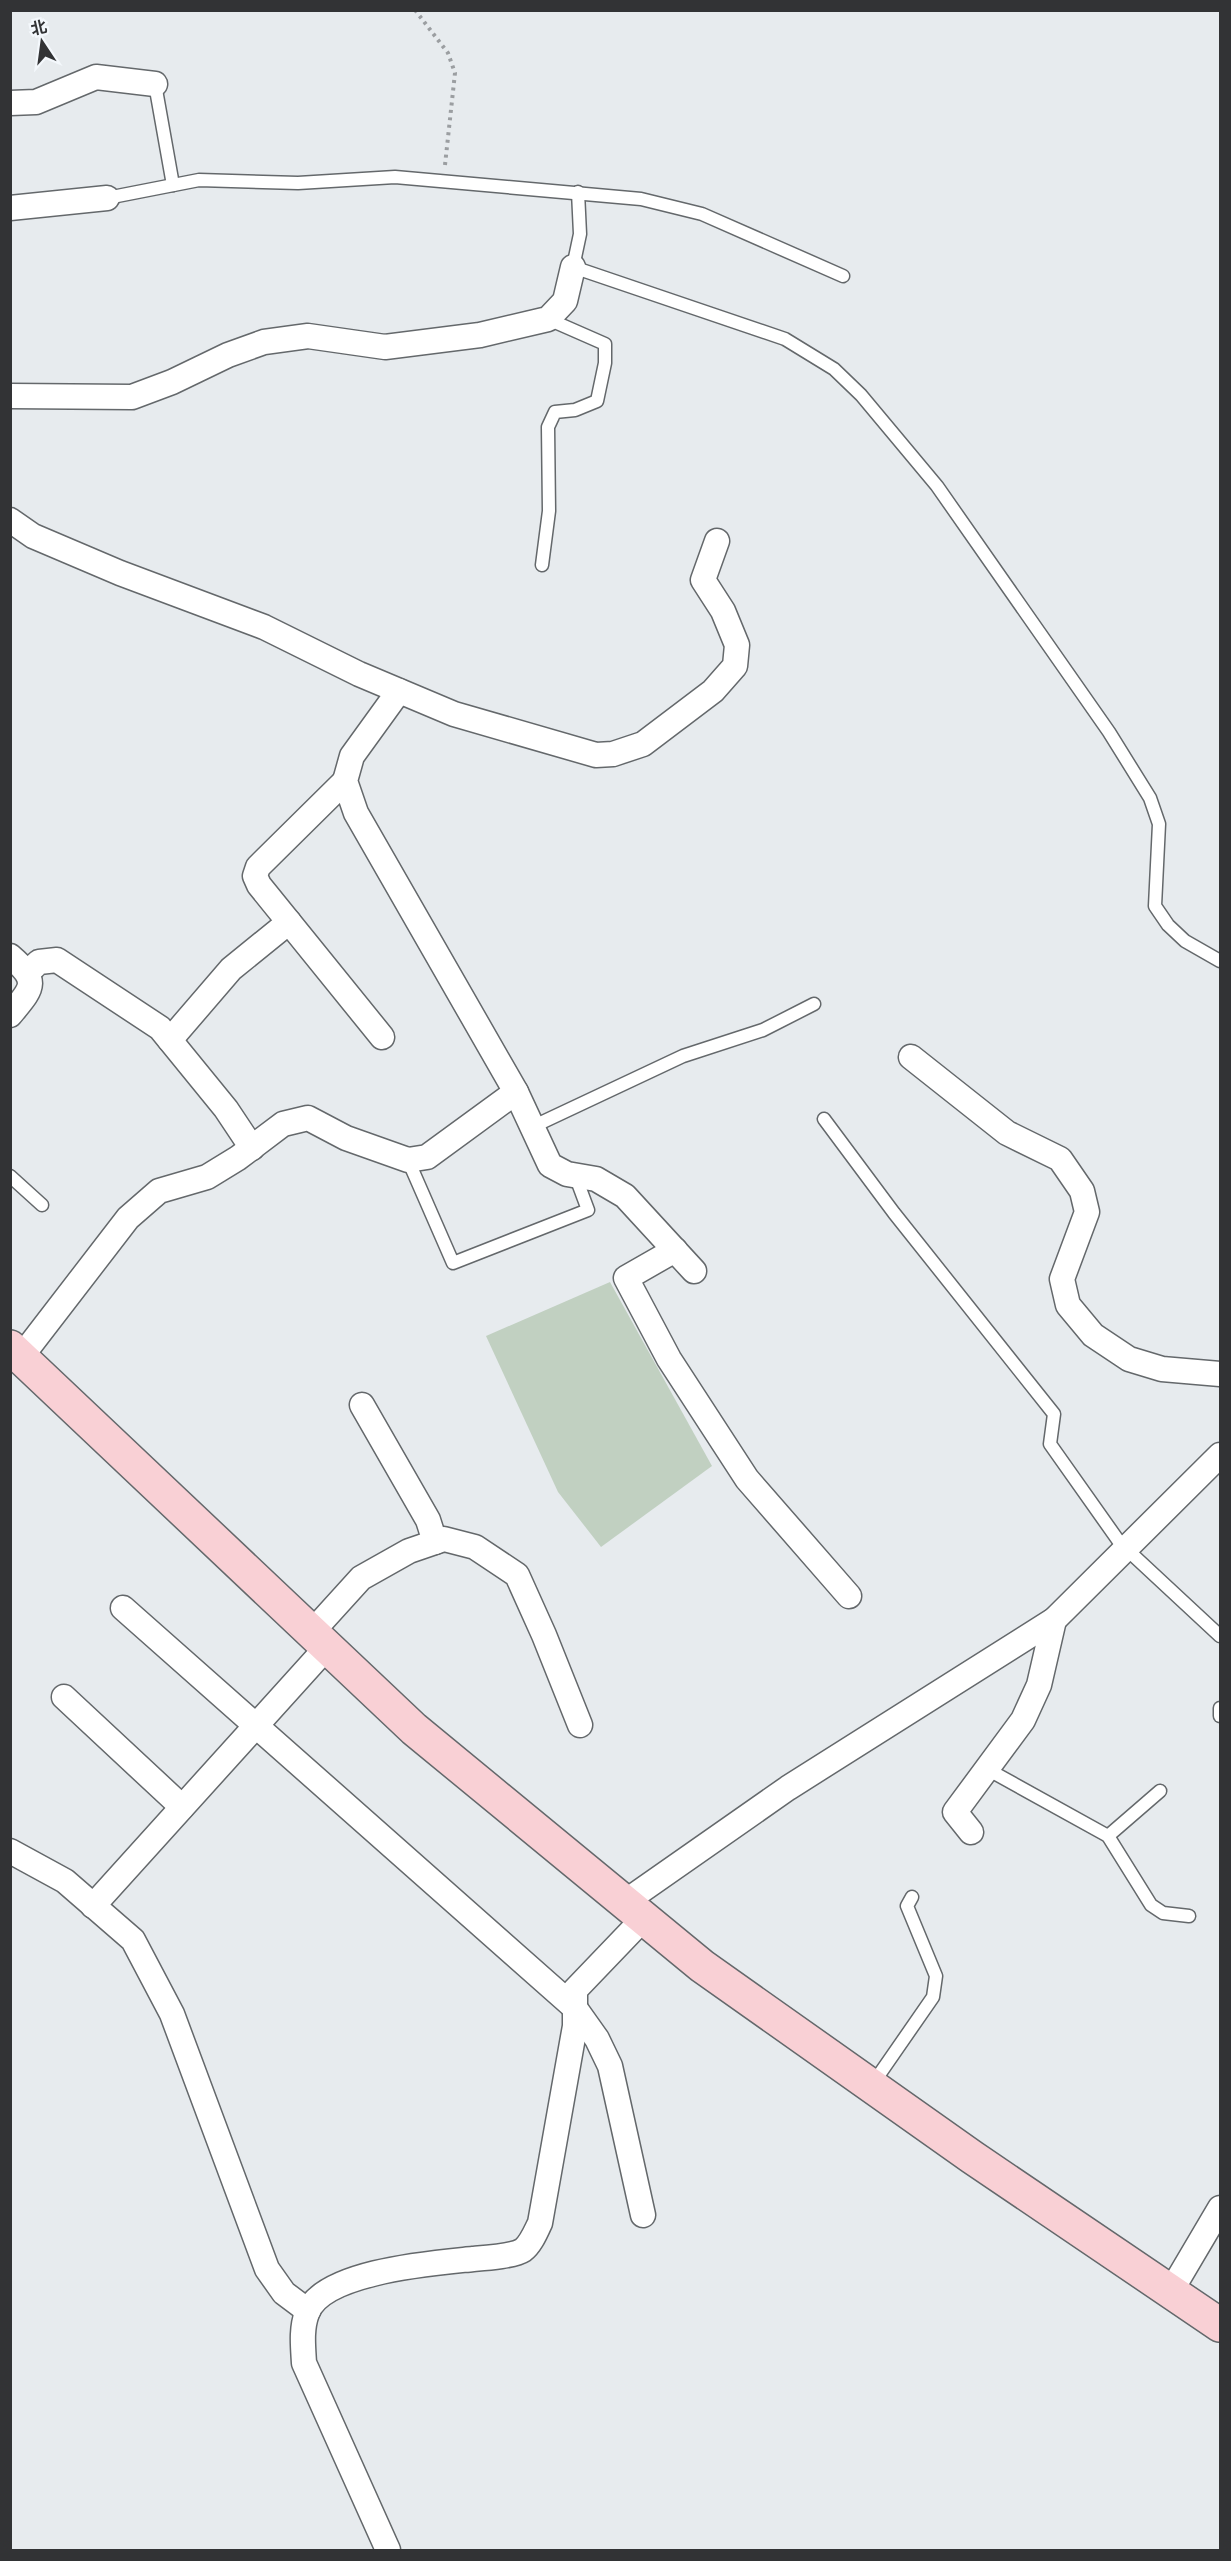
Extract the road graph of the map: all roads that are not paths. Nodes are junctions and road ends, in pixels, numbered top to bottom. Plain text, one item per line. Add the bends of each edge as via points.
1 (155, 84) joint
2 (10, 103) edge
3 (173, 185) junction
4 (578, 192) junction
5 (107, 198) joint
6 (10, 208) edge
7 (573, 267) junction
8 (843, 276) dead end
9 (548, 319) junction
10 (10, 396) edge
11 (10, 520) edge
12 (717, 541) dead end
13 (542, 565) dead end
14 (399, 691) junction
15 (345, 781) junction
16 (289, 922) junction
17 (1221, 961) edge
18 (19, 964) edge
19 (814, 1004) dead end
20 (10, 1015) edge
21 (382, 1037) dead end
22 (170, 1040) junction
23 (911, 1057) dead end
24 (516, 1092) junction
25 (824, 1119) dead end
26 (532, 1127) junction
27 (252, 1148) junction
28 (408, 1160) junction
29 (575, 1175) junction
30 (10, 1176) edge
31 (42, 1205) dead end
32 (675, 1250) junction
33 (694, 1271) dead end
34 (16, 1352) edge
35 (1221, 1374) edge
36 (362, 1405) dead end
37 (1221, 1455) edge
38 (435, 1542) junction
39 (1127, 1550) junction
40 (849, 1596) dead end
41 (123, 1608) dead end
42 (1054, 1620) junction
43 (1221, 1636) edge
44 (319, 1639) junction
45 (64, 1697) dead end
46 (1221, 1708) edge
47 (1221, 1716) edge
48 (580, 1725) dead end
49 (257, 1726) junction
50 (987, 1769) junction
51 (1160, 1791) dead end
52 (182, 1807) junction
53 (971, 1832) dead end
54 (1108, 1836) junction
55 (10, 1851) edge
56 (912, 1897) dead end
57 (93, 1906) junction
58 (634, 1910) junction
59 (1189, 1916) dead end
60 (575, 2008) junction
61 (872, 2086) junction
62 (1221, 2208) edge
63 (643, 2215) dead end
64 (1171, 2291) junction
65 (308, 2311) junction
66 (1221, 2325) edge
67 (388, 2550) edge

1 - 2 street via 96,77 36,102
1 - 3 lane
3 - 4 lane via 199,180 297,183 395,177
3 - 5 lane
4 - 7 lane via 580,234
4 - 8 lane via 641,199 702,214
5 - 6 street
7 - 9 street via 565,301
7 - 17 lane via 785,339 834,369 861,395 937,486 1109,732 1150,798 1159,824 1155,906 1185,941
9 - 10 street via 480,335 385,347 308,336 264,342 132,397
9 - 13 lane via 605,344 605,363 597,401 575,410 555,412 548,427 549,511
11 - 14 street via 33,536 264,627
12 - 14 street via 703,580 723,610 737,645 735,666 713,691 643,744 596,755 454,714
14 - 15 street via 352,756
15 - 16 street via 258,867 255,876 259,885
15 - 24 street via 356,813
16 - 21 street
16 - 22 street via 231,969
18 - 20 street via 31,983
18 - 22 street via 57,960 160,1028
19 - 26 lane via 763,1030 683,1056
22 - 27 street
23 - 35 street via 1007,1133 1060,1159 1082,1191 1087,1212 1062,1280 1068,1305 1093,1335 1128,1359 1161,1369
24 - 26 street
24 - 28 street via 427,1157
25 - 39 lane via 1054,1414 1050,1444
26 - 29 street via 550,1165
27 - 28 street via 283,1124 308,1118 346,1138
27 - 34 street via 207,1177 159,1191 128,1218
28 - 29 lane via 453,1263 588,1210
29 - 32 street via 596,1179 625,1196
30 - 31 lane
32 - 33 street
32 - 40 street via 626,1278 669,1359 747,1479
34 - 44 street
36 - 38 street via 428,1520
37 - 39 street
38 - 44 street via 409,1551 361,1578
38 - 48 street via 444,1539 475,1547 517,1575
39 - 42 street
39 - 43 lane
41 - 49 street
42 - 50 street via 1039,1685 1023,1720
42 - 58 street via 788,1788
44 - 49 street
44 - 58 street via 414,1729
45 - 52 street
46 - 47 lane
49 - 52 street
49 - 60 street
50 - 53 street via 955,1812
50 - 54 lane
51 - 54 lane
52 - 57 street
54 - 59 lane via 1151,1905 1163,1913
55 - 57 street via 65,1881
56 - 61 lane via 907,1906 936,1976 933,1997
57 - 65 street via 133,1940 172,2014 267,2269 284,2293
58 - 60 street via 575,1990
58 - 61 street via 702,1966
60 - 63 street via 610,2066
60 - 65 street via 540,2223 532,2240 522,2251 369,2274 323,2294
61 - 64 street
62 - 64 street
64 - 66 street
65 - 67 street via 302,2339 304,2363

